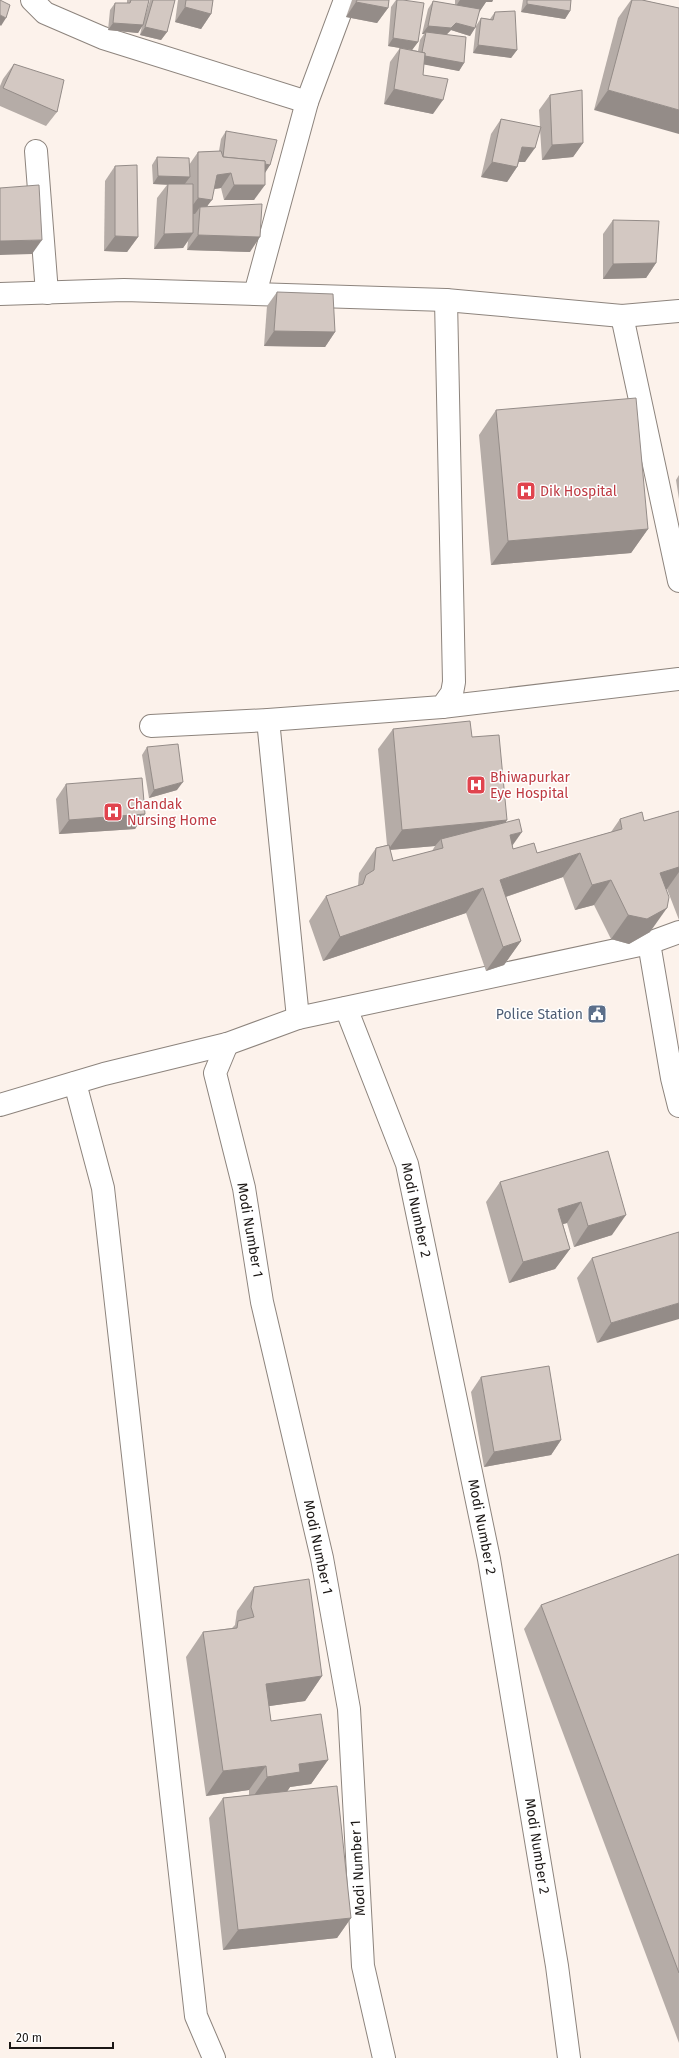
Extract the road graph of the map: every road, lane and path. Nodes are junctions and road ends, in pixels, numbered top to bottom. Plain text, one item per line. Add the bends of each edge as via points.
1 (32, 0) edge
2 (345, 0) edge
3 (307, 102) junction
4 (36, 151) dead end
5 (47, 293) junction
6 (0, 294) edge
7 (255, 294) junction
8 (446, 300) junction
9 (679, 311) edge
10 (622, 316) junction
11 (679, 581) edge
12 (679, 680) edge
13 (442, 707) junction
14 (268, 720) junction
15 (151, 726) dead end
16 (679, 932) edge
17 (649, 943) junction
18 (346, 1008) junction
19 (298, 1018) junction
20 (227, 1044) junction
21 (75, 1082) junction
22 (0, 1102) edge
23 (679, 1106) edge
24 (214, 2058) edge
25 (384, 2058) edge
26 (569, 2058) edge

1 - 3 street via 45,12 103,38
2 - 3 street
3 - 7 street
4 - 5 street
5 - 6 street
5 - 7 street via 124,290
7 - 8 street
8 - 10 street
8 - 13 street via 454,682 452,693
9 - 10 street
10 - 11 street
12 - 13 street
13 - 14 street
14 - 15 street
14 - 19 street
16 - 17 street
17 - 18 street
17 - 23 street
18 - 19 street
18 - 26 street, Modi Number 2 via 407,1164 489,1559
19 - 20 street
20 - 21 street
20 - 25 street, Modi Number 1 via 215,1073 244,1188 262,1302 322,1558 349,1709 363,1966
21 - 22 street
21 - 24 street via 103,1188 196,2016

